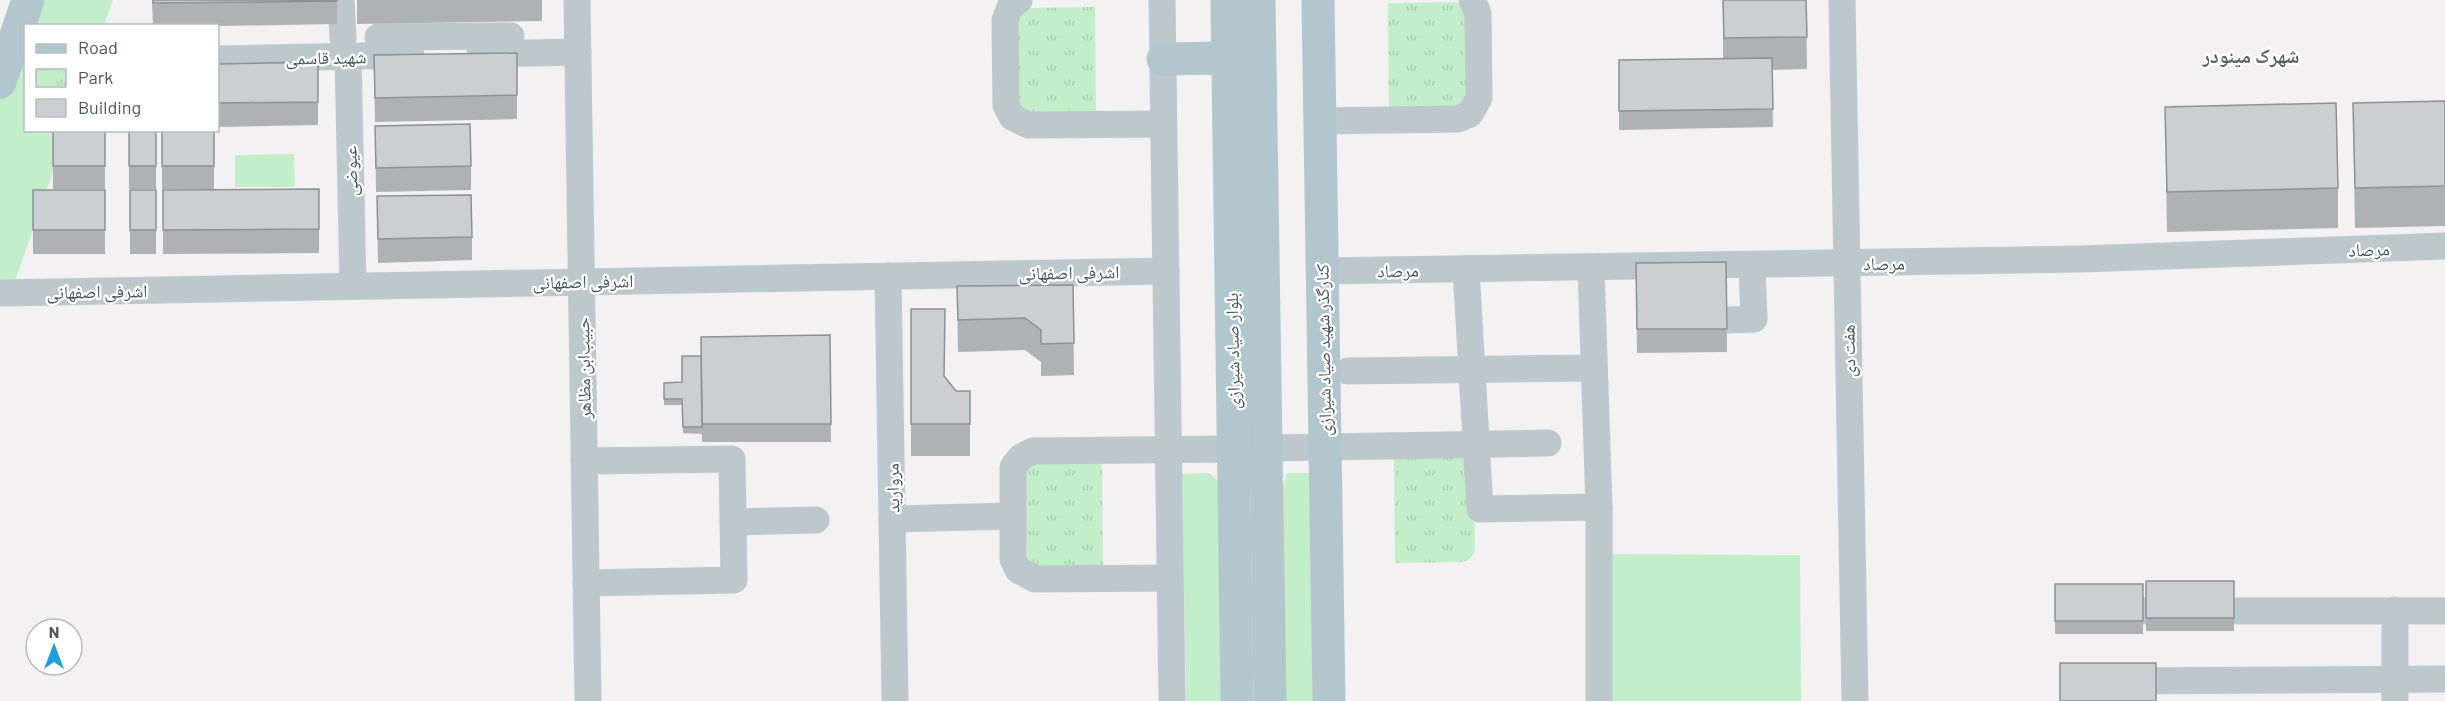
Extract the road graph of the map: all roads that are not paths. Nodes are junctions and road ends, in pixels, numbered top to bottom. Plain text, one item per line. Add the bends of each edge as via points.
1 (28, 0) edge
2 (341, 0) edge
3 (577, 0) edge
4 (1019, 0) edge
5 (1162, 0) edge
6 (1227, 0) edge
7 (1259, 0) edge
8 (1472, 0) edge
9 (1842, 0) edge
10 (1322, 3) edge
11 (527, 36) dead end
12 (219, 40) edge
13 (345, 47) junction
14 (578, 52) junction
15 (1227, 58) junction
16 (219, 59) edge
17 (1162, 59) junction
18 (0, 82) edge
19 (1320, 121) junction
20 (1163, 124) junction
21 (2445, 246) edge
22 (1846, 264) junction
23 (1752, 266) junction
24 (1591, 268) junction
25 (1466, 269) junction
26 (1166, 271) junction
27 (1322, 271) junction
28 (888, 276) junction
29 (581, 281) junction
30 (0, 282) edge
31 (353, 286) junction
32 (27, 292) junction
33 (0, 293) edge
34 (1726, 320) edge
35 (1594, 368) junction
36 (1472, 369) junction
37 (1348, 371) dead end
38 (1476, 443) junction
39 (1548, 443) dead end
40 (1325, 447) junction
41 (1266, 448) junction
42 (1233, 449) junction
43 (1168, 450) junction
44 (584, 461) junction
45 (1599, 507) junction
46 (1013, 516) junction
47 (892, 519) junction
48 (816, 520) dead end
49 (733, 522) junction
50 (1170, 578) junction
51 (586, 583) junction
52 (2395, 610) junction
53 (2445, 610) edge
54 (2082, 611) edge
55 (2445, 679) edge
56 (2091, 682) edge
57 (2394, 690) edge
58 (588, 701) edge
59 (895, 701) edge
60 (1172, 701) edge
61 (1237, 701) edge
62 (1270, 701) edge
63 (1329, 701) edge
64 (1599, 701) edge
65 (1855, 701) edge

1 - 18 main road
2 - 13 street, عیوضی
3 - 14 street, حبیب‌ابن مظاهر
4 - 20 street via 1010,7 1005,20 1006,105 1017,121 1028,125
5 - 17 street
6 - 15 main road, بلوار صیاد شیرازی
7 - 41 main road, بلوار صیاد شیرازی
8 - 19 street via 1479,13 1479,98 1470,114 1458,119
9 - 22 street, هفت دی
10 - 19 main road, کنارگذر شهید صیاد شیرازی
11 - 13 street
12 - 13 street
13 - 14 street, شهید قاسمی
13 - 16 street, شهید قاسمی
13 - 31 street, عیوضی
14 - 29 street, حبیب‌ابن مظاهر
15 - 17 main road
15 - 42 main road, بلوار صیاد شیرازی
17 - 20 street
19 - 27 main road, کنارگذر شهید صیاد شیرازی
20 - 26 street
21 - 22 street, مرصاد
22 - 23 street, مرصاد
22 - 65 street, هفت دی
23 - 24 street, مرصاد
23 - 34 street via 1754,319
24 - 25 street, مرصاد
24 - 35 street
25 - 27 street, مرصاد
25 - 36 street
26 - 28 street, اشرفی اصفهانی
26 - 43 street
27 - 40 main road, کنارگذر شهید صیاد شیرازی
28 - 29 street, اشرفی اصفهانی
28 - 47 street, مروارید
29 - 31 street, اشرفی اصفهانی
29 - 44 street, حبیب‌ابن مظاهر
30 - 32 street
31 - 32 street, اشرفی اصفهانی
32 - 33 street, اشرفی اصفهانی
35 - 36 street
35 - 45 street
36 - 37 street
36 - 38 street
38 - 39 street
38 - 40 street
38 - 45 street via 1480,509
40 - 41 street
40 - 63 main road, کنارگذر شهید صیاد شیرازی
41 - 62 main road, بلوار صیاد شیرازی
42 - 43 street
42 - 61 main road, بلوار صیاد شیرازی
43 - 46 street via 1027,453 1017,461 1011,474
43 - 50 street
44 - 49 street via 732,459
44 - 51 street, حبیب‌ابن مظاهر
45 - 64 street
46 - 47 street
46 - 50 street via 1013,559 1018,570 1029,578
47 - 59 street, مروارید
48 - 49 street
49 - 51 street via 734,579
50 - 60 street
51 - 58 street, حبیب‌ابن مظاهر
52 - 53 street
52 - 54 street
52 - 57 street
55 - 57 street
56 - 57 street

